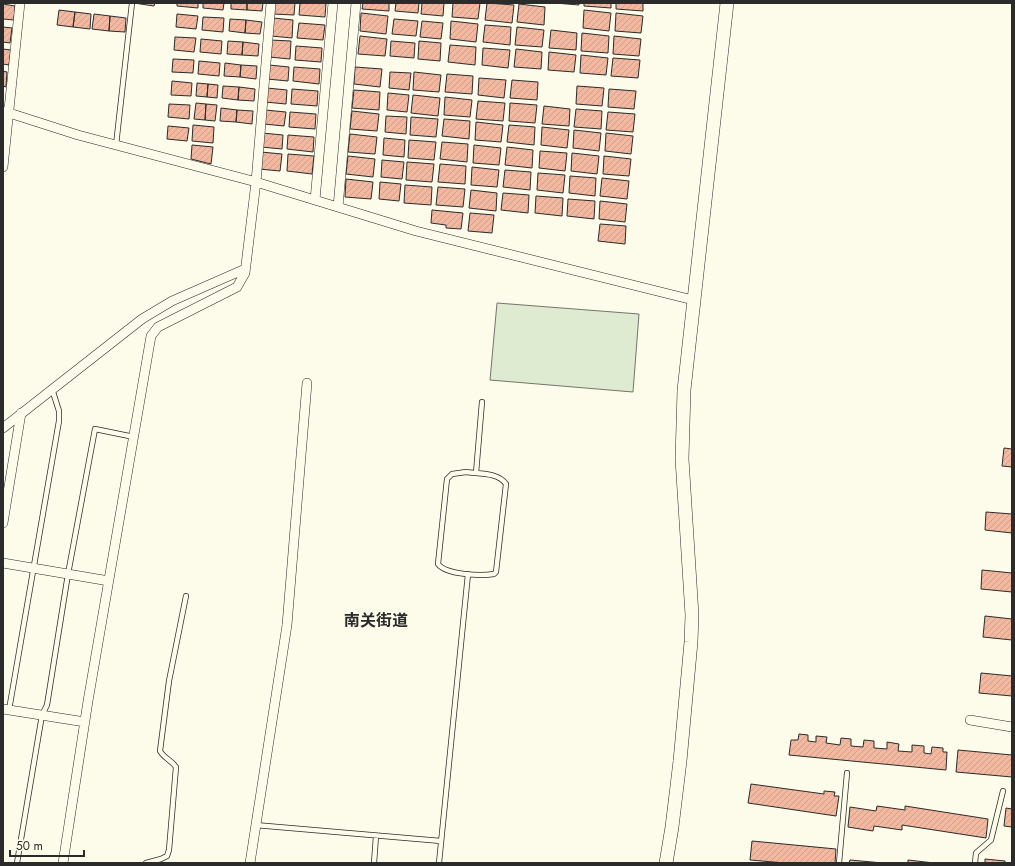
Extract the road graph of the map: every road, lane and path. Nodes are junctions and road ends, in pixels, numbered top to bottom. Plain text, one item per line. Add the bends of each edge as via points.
1 (20, 3) edge
2 (132, 3) edge
3 (271, 3) edge
4 (333, 3) edge
5 (356, 3) edge
6 (727, 3) edge
7 (6, 112) edge
8 (116, 145) junction
9 (3, 167) edge
10 (256, 182) junction
11 (315, 200) junction
12 (338, 207) junction
13 (245, 269) junction
14 (693, 300) junction
15 (142, 319) junction
16 (154, 331) junction
17 (307, 383) dead end
18 (52, 389) junction
19 (482, 402) dead end
20 (21, 413) junction
21 (3, 428) edge
22 (134, 437) junction
23 (476, 473) junction
24 (3, 523) edge
25 (3, 563) edge
26 (34, 568) junction
27 (68, 574) junction
28 (468, 574) junction
29 (109, 581) junction
30 (186, 596) dead end
31 (6, 709) edge
32 (42, 715) junction
33 (970, 720) dead end
34 (85, 722) junction
35 (1012, 727) edge
36 (848, 773) dead end
37 (1003, 791) dead end
38 (255, 825) junction
39 (376, 836) junction
40 (441, 841) junction
41 (17, 863) edge
42 (63, 863) edge
43 (146, 863) edge
44 (250, 863) edge
45 (374, 863) edge
46 (439, 863) edge
47 (666, 863) edge
48 (839, 863) edge
49 (975, 863) edge

1 - 7 street
2 - 8 lane
3 - 10 street
4 - 11 street
5 - 12 street
6 - 14 street
7 - 8 street
7 - 9 street
8 - 10 street
10 - 11 street
10 - 13 street
11 - 12 street
12 - 14 street via 416,231
13 - 15 street via 172,300
13 - 16 street via 237,287 158,326
14 - 47 street via 684,390 682,459 692,615 691,642 680,768
15 - 16 street
15 - 18 street
16 - 22 street via 151,336
17 - 38 street via 287,625
18 - 20 street
18 - 26 lane via 60,422
19 - 23 lane
20 - 21 street
20 - 24 street
22 - 27 lane via 94,429
22 - 29 street
23 - 28 lane via 452,474 447,479 438,564 444,569
23 - 28 lane via 496,477 506,484 496,572 488,575
25 - 26 street
26 - 27 street
26 - 31 lane
27 - 29 street
27 - 32 lane via 47,705
28 - 40 lane
29 - 34 street
30 - 43 lane via 169,681 160,751 164,758 173,762 176,767 170,850 167,856
31 - 32 street
32 - 34 street
32 - 41 lane
33 - 35 street
34 - 42 street
36 - 48 lane
37 - 49 lane via 990,840 976,853
38 - 39 lane
38 - 44 street
39 - 40 lane
39 - 45 lane
40 - 46 lane

